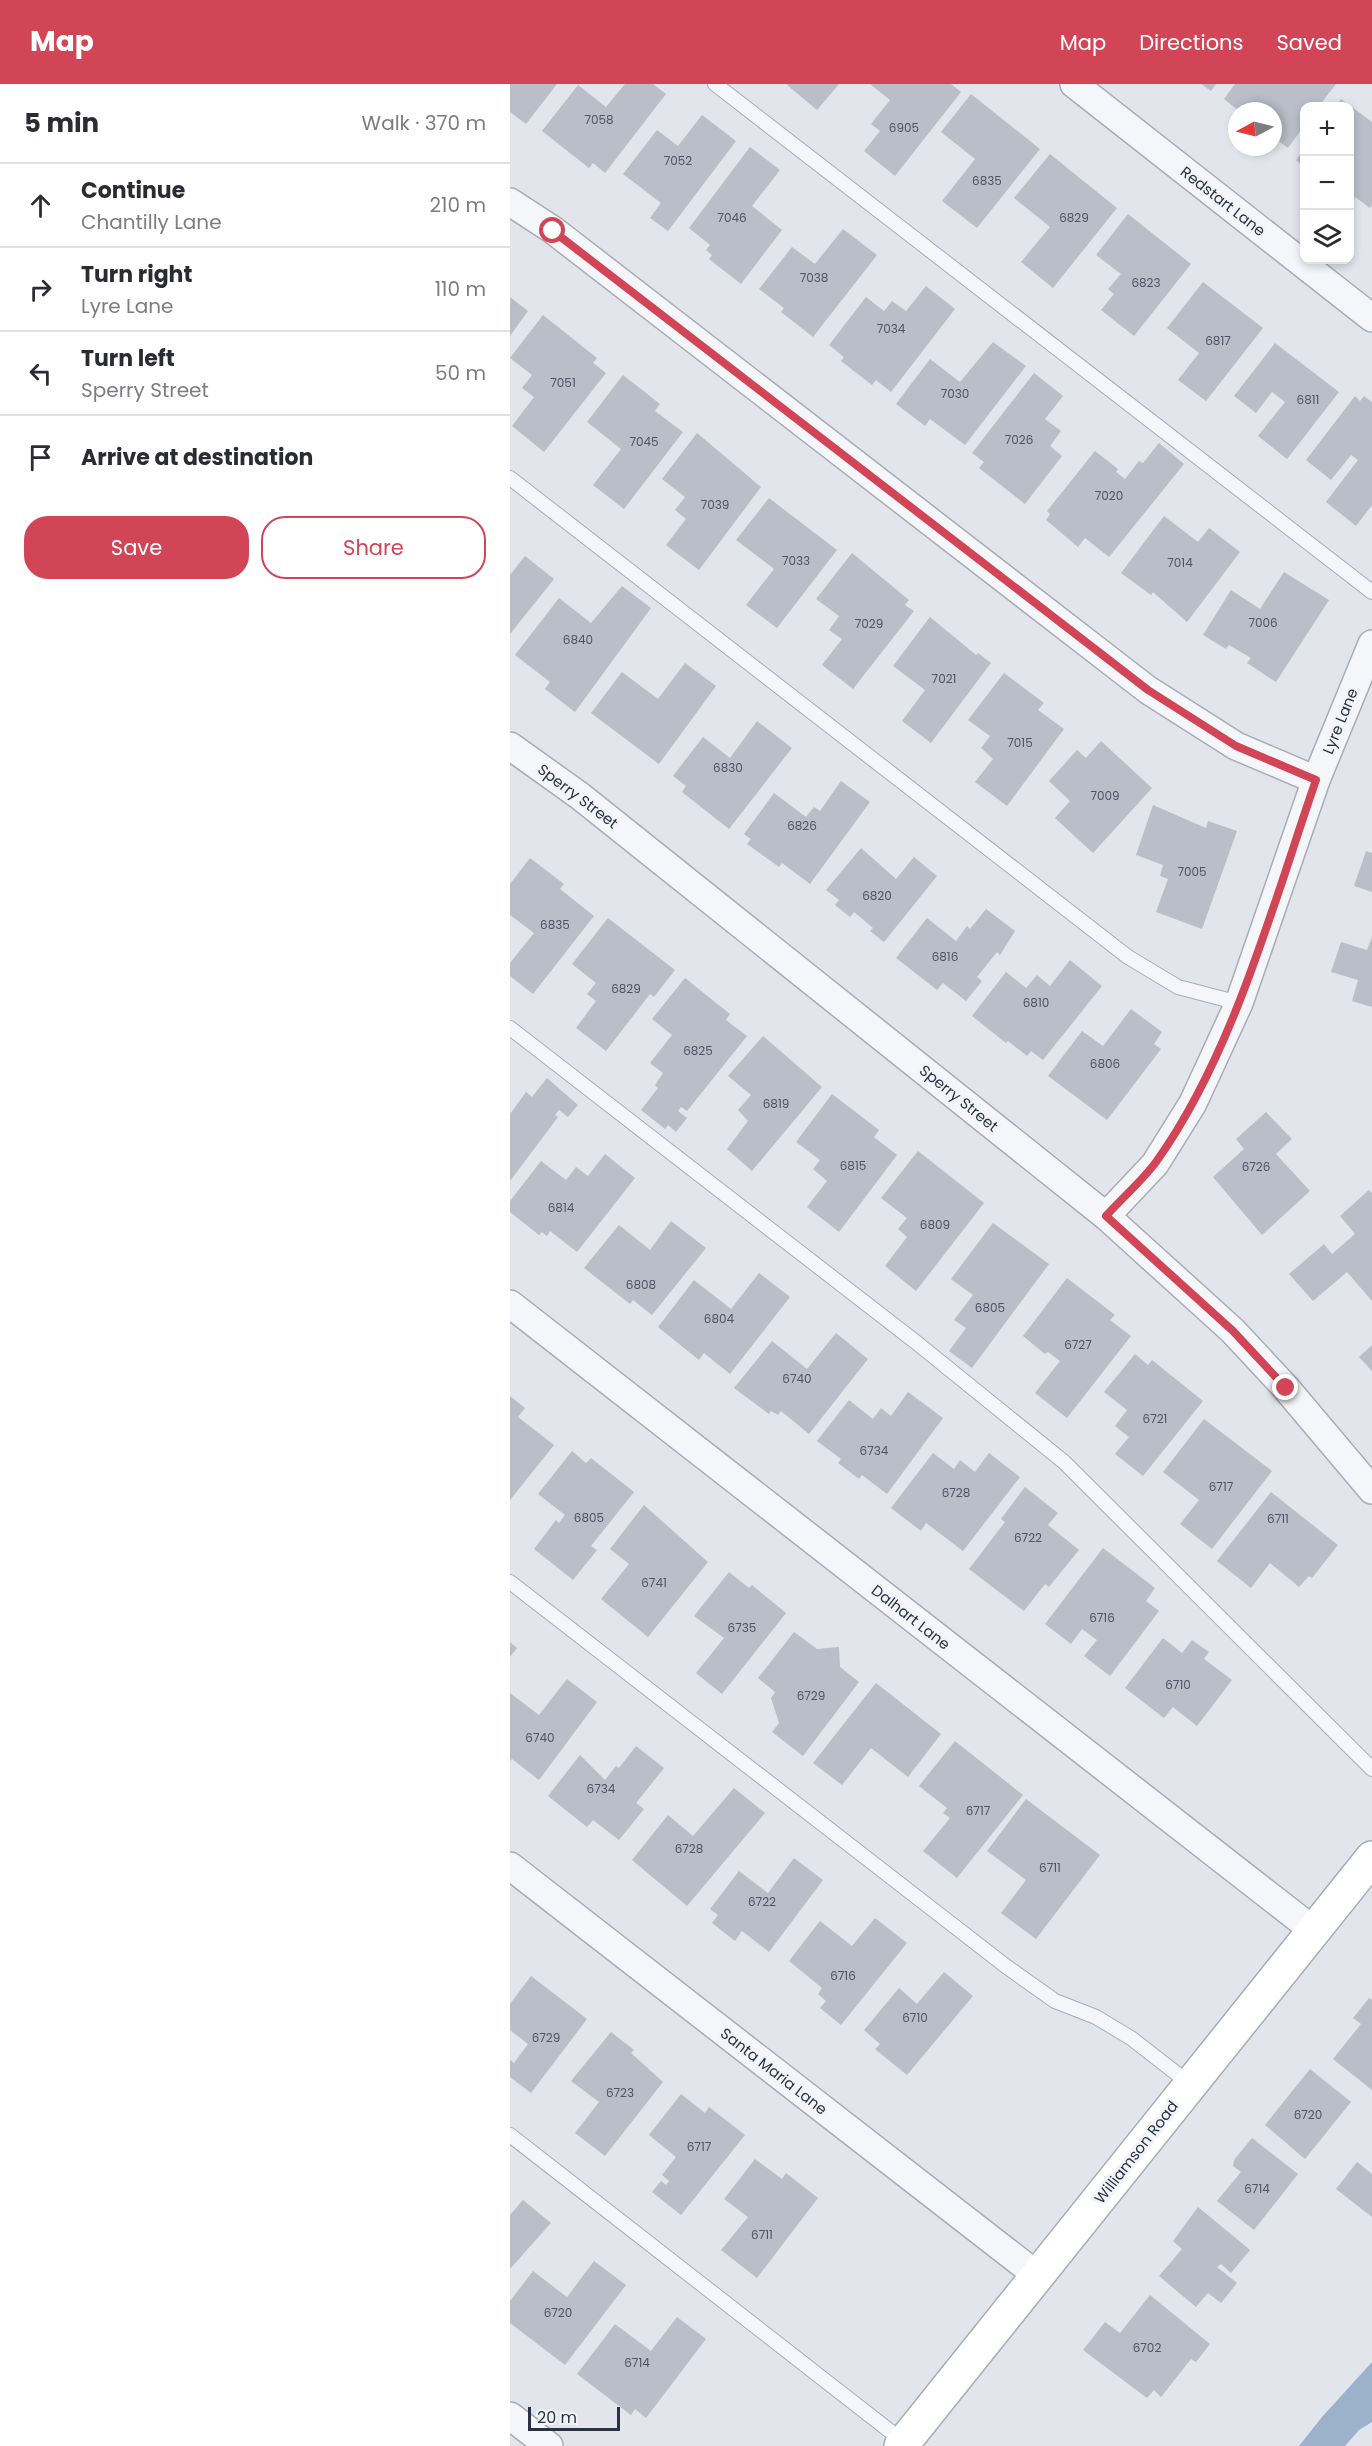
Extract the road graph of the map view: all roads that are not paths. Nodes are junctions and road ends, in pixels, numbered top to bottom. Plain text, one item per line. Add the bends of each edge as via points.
1 (715, 84) edge
2 (1074, 84) edge
3 (510, 202) edge
4 (1372, 318) edge
5 (510, 478) edge
6 (1372, 592) edge
7 (1372, 644) edge
8 (510, 746) edge
9 (1316, 780) junction
10 (1239, 1003) junction
11 (510, 1028) edge
12 (1106, 1216) junction
13 (510, 1304) edge
14 (1372, 1490) edge
15 (510, 1582) edge
16 (1372, 1768) edge
17 (1372, 1858) edge
18 (510, 1866) edge
19 (1313, 1930) junction
20 (1190, 2084) junction
21 (510, 2136) edge
22 (1038, 2276) junction
23 (510, 2416) edge
24 (903, 2444) edge
25 (549, 2446) edge

1 - 6 lane
2 - 4 street, Redstart Lane
3 - 9 street via 1148,690 1236,746
5 - 10 lane via 1128,957 1178,987
7 - 9 street, Lyre Lane
8 - 12 street, Sperry Street via 580,796
9 - 10 street, Lyre Lane
10 - 12 street, Lyre Lane via 1180,1124 1155,1164
11 - 16 lane via 917,1343 1064,1462
12 - 14 street, Sperry Street via 1233,1331
13 - 19 street, Dalhart Lane
15 - 20 lane via 1007,1967 1055,2001 1096,2017 1131,2038
17 - 19 street, Williamson Road
18 - 22 street, Santa Maria Lane
19 - 20 street, Williamson Road
20 - 22 street, Williamson Road
21 - 24 lane
22 - 24 street, Williamson Road
23 - 25 street

